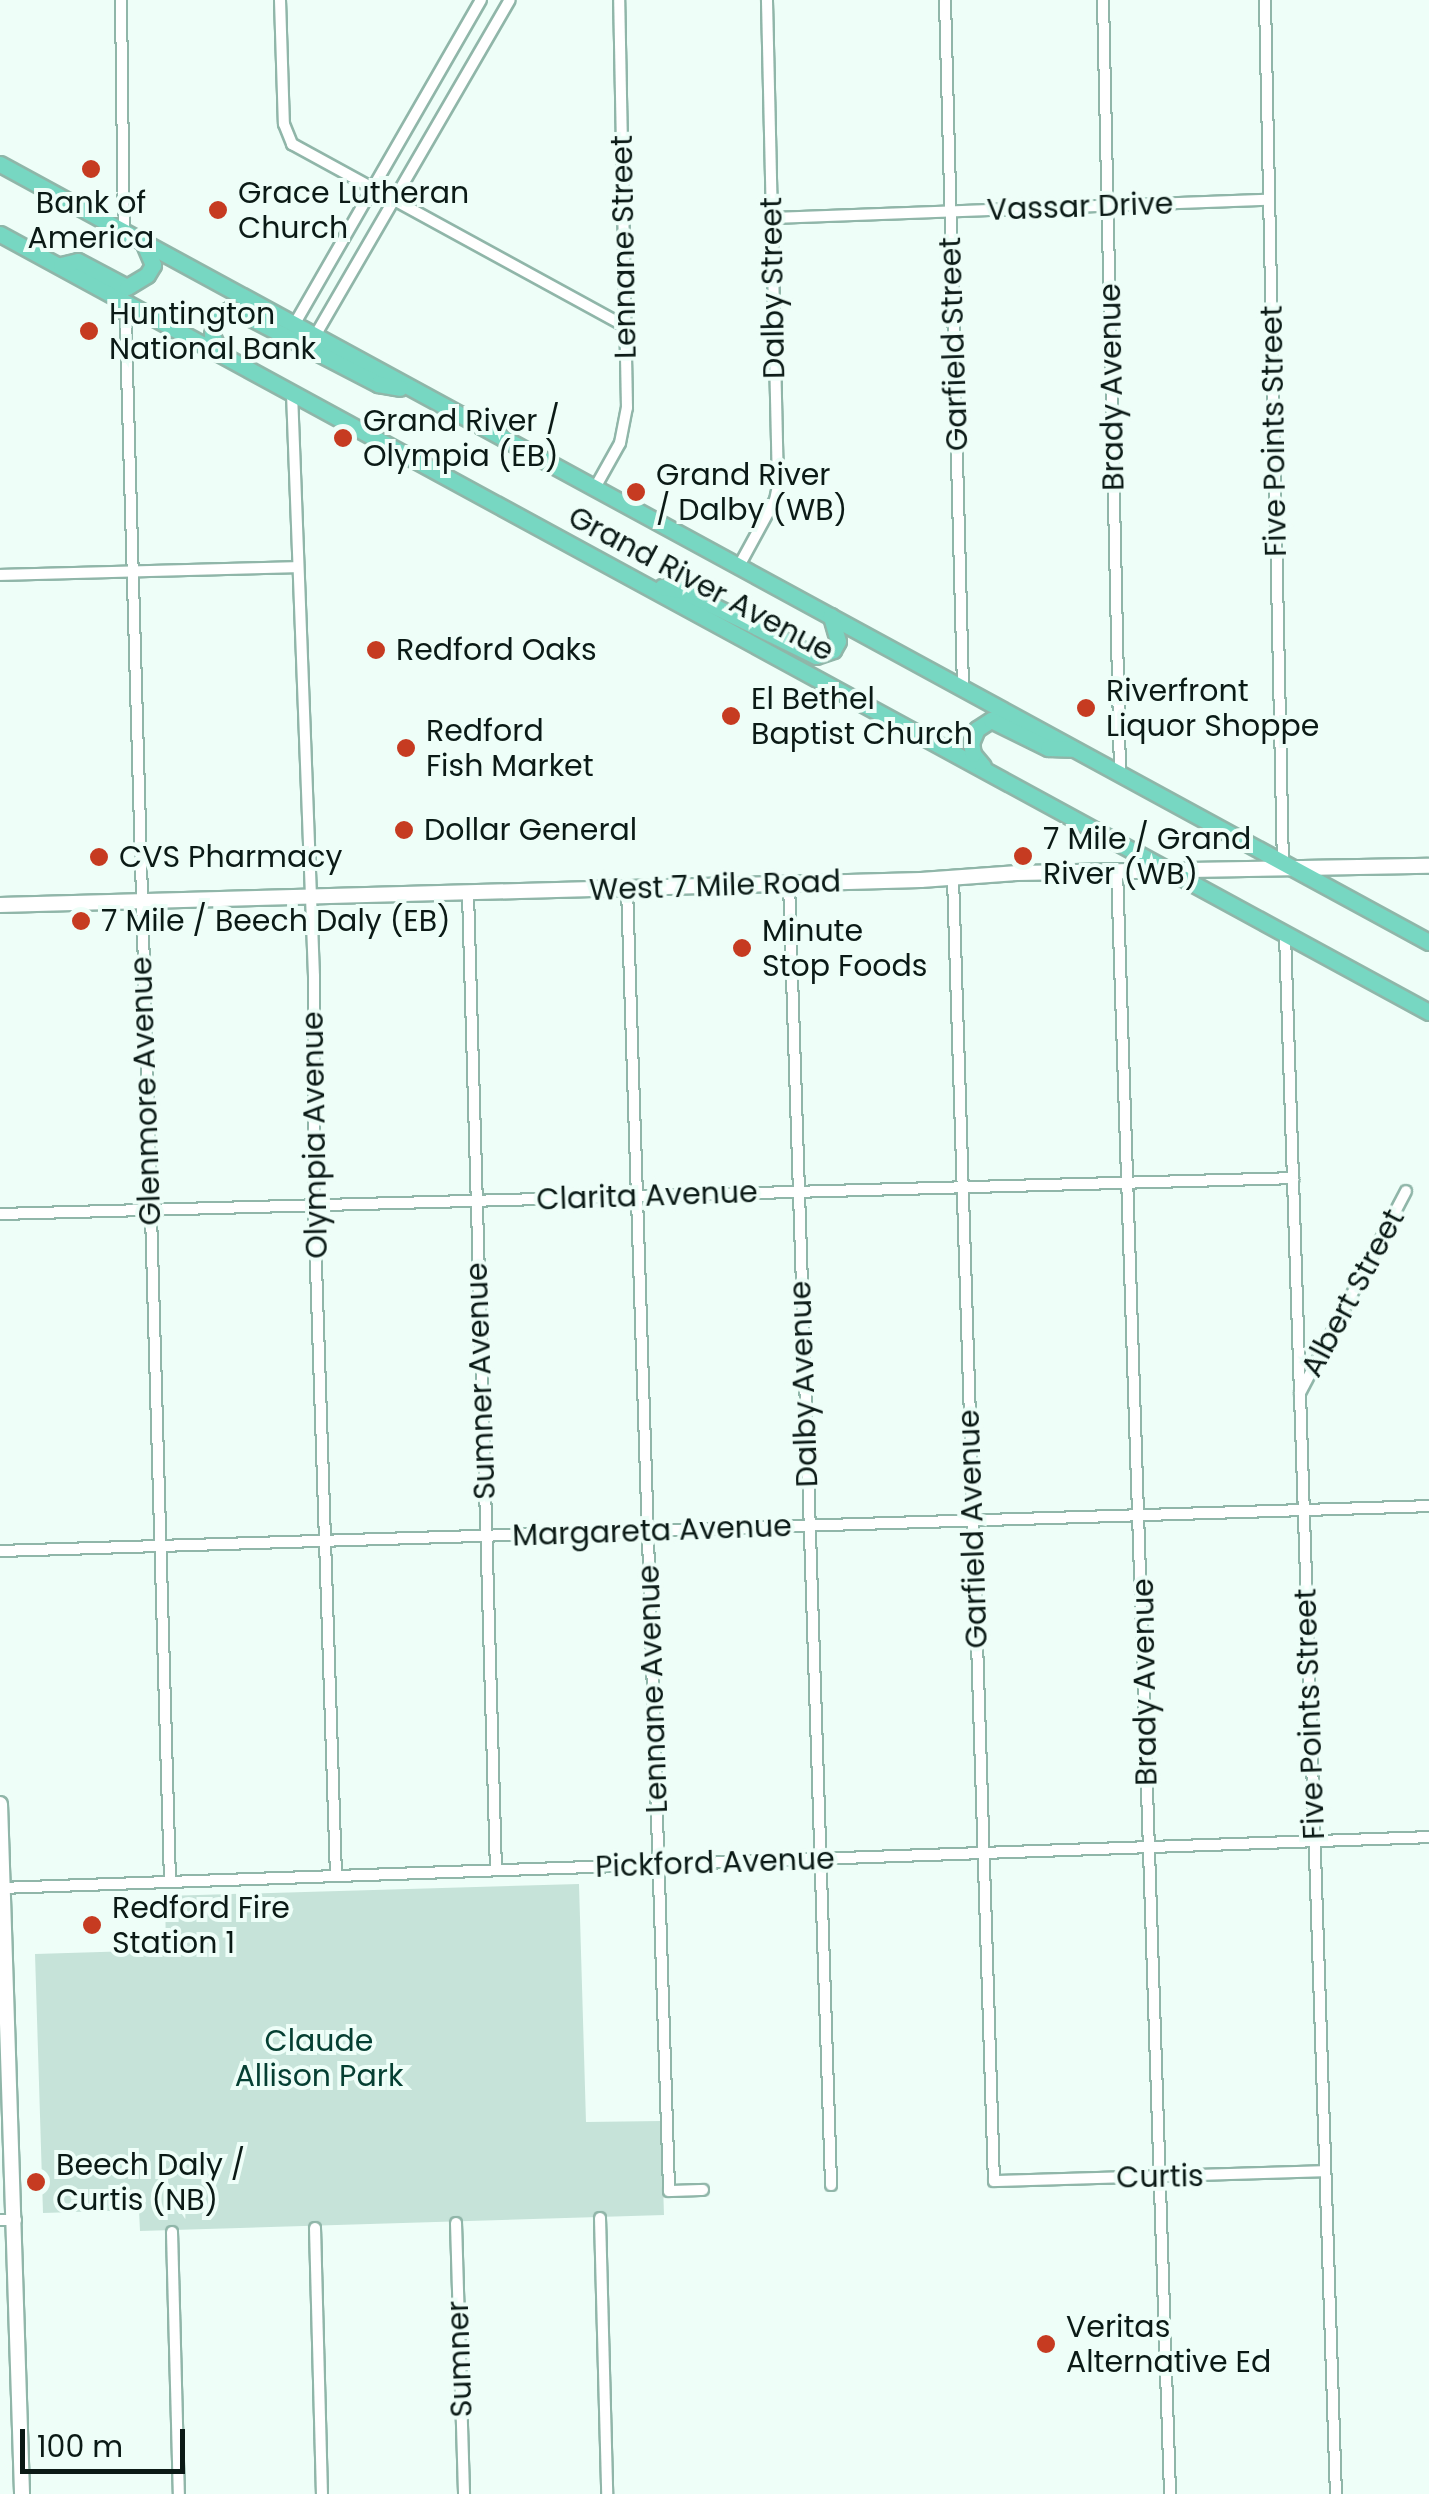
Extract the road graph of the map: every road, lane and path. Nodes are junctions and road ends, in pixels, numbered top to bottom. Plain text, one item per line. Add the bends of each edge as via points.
1 (120, 0) edge
2 (280, 0) edge
3 (481, 0) edge
4 (510, 0) edge
5 (619, 0) edge
6 (766, 0) edge
7 (946, 0) edge
8 (1103, 0) edge
9 (1265, 0) edge
10 (0, 164) edge
11 (371, 189) junction
12 (1269, 200) junction
13 (393, 201) junction
14 (1108, 206) junction
15 (950, 213) junction
16 (771, 218) junction
17 (124, 232) junction
18 (0, 234) edge
19 (143, 242) junction
20 (61, 264) junction
21 (124, 300) junction
22 (294, 325) junction
23 (626, 327) junction
24 (314, 336) junction
25 (221, 355) junction
26 (418, 392) junction
27 (292, 393) junction
28 (596, 486) junction
29 (739, 566) junction
30 (297, 567) junction
31 (131, 571) junction
32 (0, 575) edge
33 (648, 586) junction
34 (831, 616) junction
35 (963, 688) junction
36 (1076, 750) junction
37 (990, 772) junction
38 (1120, 774) junction
39 (1291, 866) junction
40 (1429, 866) edge
41 (1117, 870) junction
42 (1170, 870) junction
43 (953, 878) junction
44 (789, 883) junction
45 (627, 888) junction
46 (468, 892) junction
47 (310, 897) junction
48 (139, 902) junction
49 (0, 905) edge
50 (1286, 934) junction
51 (1429, 942) edge
52 (1429, 1012) edge
53 (1293, 1178) junction
54 (1130, 1183) junction
55 (963, 1187) junction
56 (798, 1191) junction
57 (1406, 1191) dead end
58 (636, 1194) junction
59 (476, 1202) junction
60 (314, 1205) junction
61 (150, 1210) junction
62 (0, 1214) edge
63 (1299, 1394) junction
64 (1429, 1506) edge
65 (1303, 1512) junction
66 (1142, 1515) junction
67 (973, 1520) junction
68 (809, 1525) junction
69 (647, 1532) junction
70 (486, 1536) junction
71 (325, 1541) junction
72 (160, 1546) junction
73 (0, 1551) edge
74 (0, 1804) edge
75 (1429, 1837) edge
76 (1314, 1842) junction
77 (1148, 1848) junction
78 (984, 1854) junction
79 (822, 1859) junction
80 (660, 1864) junction
81 (496, 1870) junction
82 (336, 1876) junction
83 (170, 1882) junction
84 (1, 1888) edge
85 (1325, 2171) junction
86 (1159, 2177) junction
87 (994, 2181) joint
88 (831, 2185) dead end
89 (703, 2190) dead end
90 (600, 2218) dead end
91 (8, 2220) edge
92 (456, 2223) dead end
93 (315, 2228) dead end
94 (172, 2232) dead end
95 (22, 2494) edge
96 (180, 2494) edge
97 (322, 2494) edge
98 (464, 2494) edge
99 (607, 2494) edge
100 (1170, 2494) edge
101 (1336, 2494) edge

1 - 17 street
2 - 11 street via 286,134 292,144
3 - 11 street
4 - 13 street
5 - 23 street, Lennane Street
6 - 16 street, Dalby Street
7 - 15 street, Garfield Street
8 - 14 street, Brady Avenue
9 - 12 street, Five Points Street
10 - 17 main road, Grand River Avenue
11 - 13 street
11 - 22 street
12 - 14 street, Vassar Drive
12 - 39 street, Five Points Street
13 - 23 street
13 - 24 street
14 - 15 street, Vassar Drive
14 - 38 street, Brady Avenue
15 - 16 street, Vassar Drive
15 - 35 street, Garfield Street
16 - 29 street, Dalby Street via 778,486
17 - 19 main road, Grand River Avenue
18 - 20 main road, Grand River Avenue
19 - 20 main road via 153,264 127,287 78,262
19 - 22 main road, Grand River Avenue
20 - 21 main road, Grand River Avenue
21 - 25 main road, Grand River Avenue
21 - 31 street, Glenmore Avenue
22 - 24 main road, Grand River Avenue
23 - 28 street, Lennane Street via 625,426
24 - 26 main road, Grand River Avenue
25 - 26 main road via 212,335 215,320 229,310 244,312 378,384
25 - 27 main road, Grand River Avenue
26 - 28 main road, Grand River Avenue
27 - 30 street, Olympia Avenue
27 - 33 main road, Grand River Avenue
28 - 29 main road, Grand River Avenue
29 - 34 main road, Grand River Avenue
30 - 31 street
30 - 47 street, Olympia Avenue
31 - 32 street
31 - 48 street, Glenmore Avenue
33 - 34 main road via 682,590 816,656 838,641
33 - 37 main road, Grand River Avenue
34 - 35 main road, Grand River Avenue
35 - 36 main road, Grand River Avenue
36 - 37 main road via 1048,748 996,720 986,722 976,729 971,748
36 - 38 main road, Grand River Avenue
37 - 42 main road, Grand River Avenue
38 - 39 main road, Grand River Avenue
39 - 40 main road, West 7 Mile Road
39 - 42 main road, West 7 Mile Road
39 - 51 main road, Grand River Avenue
41 - 42 main road, West 7 Mile Road
41 - 43 main road, West 7 Mile Road
41 - 54 street, Brady Avenue
42 - 50 main road, Grand River Avenue
43 - 44 main road, West 7 Mile Road
43 - 55 street, Garfield Avenue
44 - 45 main road, West 7 Mile Road
44 - 56 street, Dalby Avenue
45 - 46 main road, West 7 Mile Road
45 - 58 street, Lennane Avenue
46 - 47 main road, West 7 Mile Road
46 - 59 street, Sumner Avenue
47 - 48 main road, West 7 Mile Road
47 - 60 street, Olympia Avenue
48 - 49 main road, West 7 Mile Road
48 - 61 street, Glenmore Avenue
50 - 52 main road, Grand River Avenue
50 - 53 street, Five Points Street
53 - 54 street, Clarita Avenue
53 - 63 street, Five Points Street
54 - 55 street, Clarita Avenue
54 - 66 street, Brady Avenue
55 - 56 street, Clarita Avenue
55 - 67 street, Garfield Avenue
56 - 58 street, Clarita Avenue
56 - 68 street, Dalby Avenue
57 - 63 street, Albert Street
58 - 59 street, Clarita Avenue
58 - 69 street, Lennane Avenue
59 - 60 street, Clarita Avenue
59 - 70 street, Sumner Avenue
60 - 61 street, Clarita Avenue
60 - 71 street, Olympia Avenue
61 - 62 street, Clarita Avenue
61 - 72 street, Glenmore Avenue
63 - 65 street, Five Points Street
64 - 65 street, Margareta Avenue
65 - 66 street, Margareta Avenue
65 - 76 street, Five Points Street
66 - 67 street, Margareta Avenue
66 - 77 street, Brady Avenue
67 - 68 street, Margareta Avenue
67 - 78 street, Garfield Avenue
68 - 69 street, Margareta Avenue
68 - 79 street, Dalby Avenue
69 - 70 street, Margareta Avenue
69 - 80 street, Lennane Avenue
70 - 71 street, Margareta Avenue
70 - 81 street, Sumner Avenue
71 - 72 street, Margareta Avenue
71 - 82 street, Olympia Avenue
72 - 73 street, Margareta Avenue
72 - 83 street, Glenmore Avenue
74 - 84 main road
75 - 76 street, Pickford Avenue
76 - 77 street, Pickford Avenue
76 - 85 street, Five Points Street
77 - 78 street, Pickford Avenue
77 - 86 street, Brady Avenue
78 - 79 street, Pickford Avenue
78 - 87 street, Garfield Avenue
79 - 80 street, Pickford Avenue
79 - 88 street, Dalby Avenue
80 - 81 street, Pickford Avenue
80 - 89 street, Lennane Avenue via 669,2190
81 - 82 street, Pickford Avenue
82 - 83 street, Pickford Avenue
83 - 84 street, Pickford Avenue
84 - 91 main road
85 - 86 street, Curtis
85 - 101 street, Five Points Street
86 - 87 street, Curtis
86 - 100 street, Brady Avenue
90 - 99 street
91 - 95 main road
92 - 98 street, Sumner
93 - 97 street
94 - 96 street

